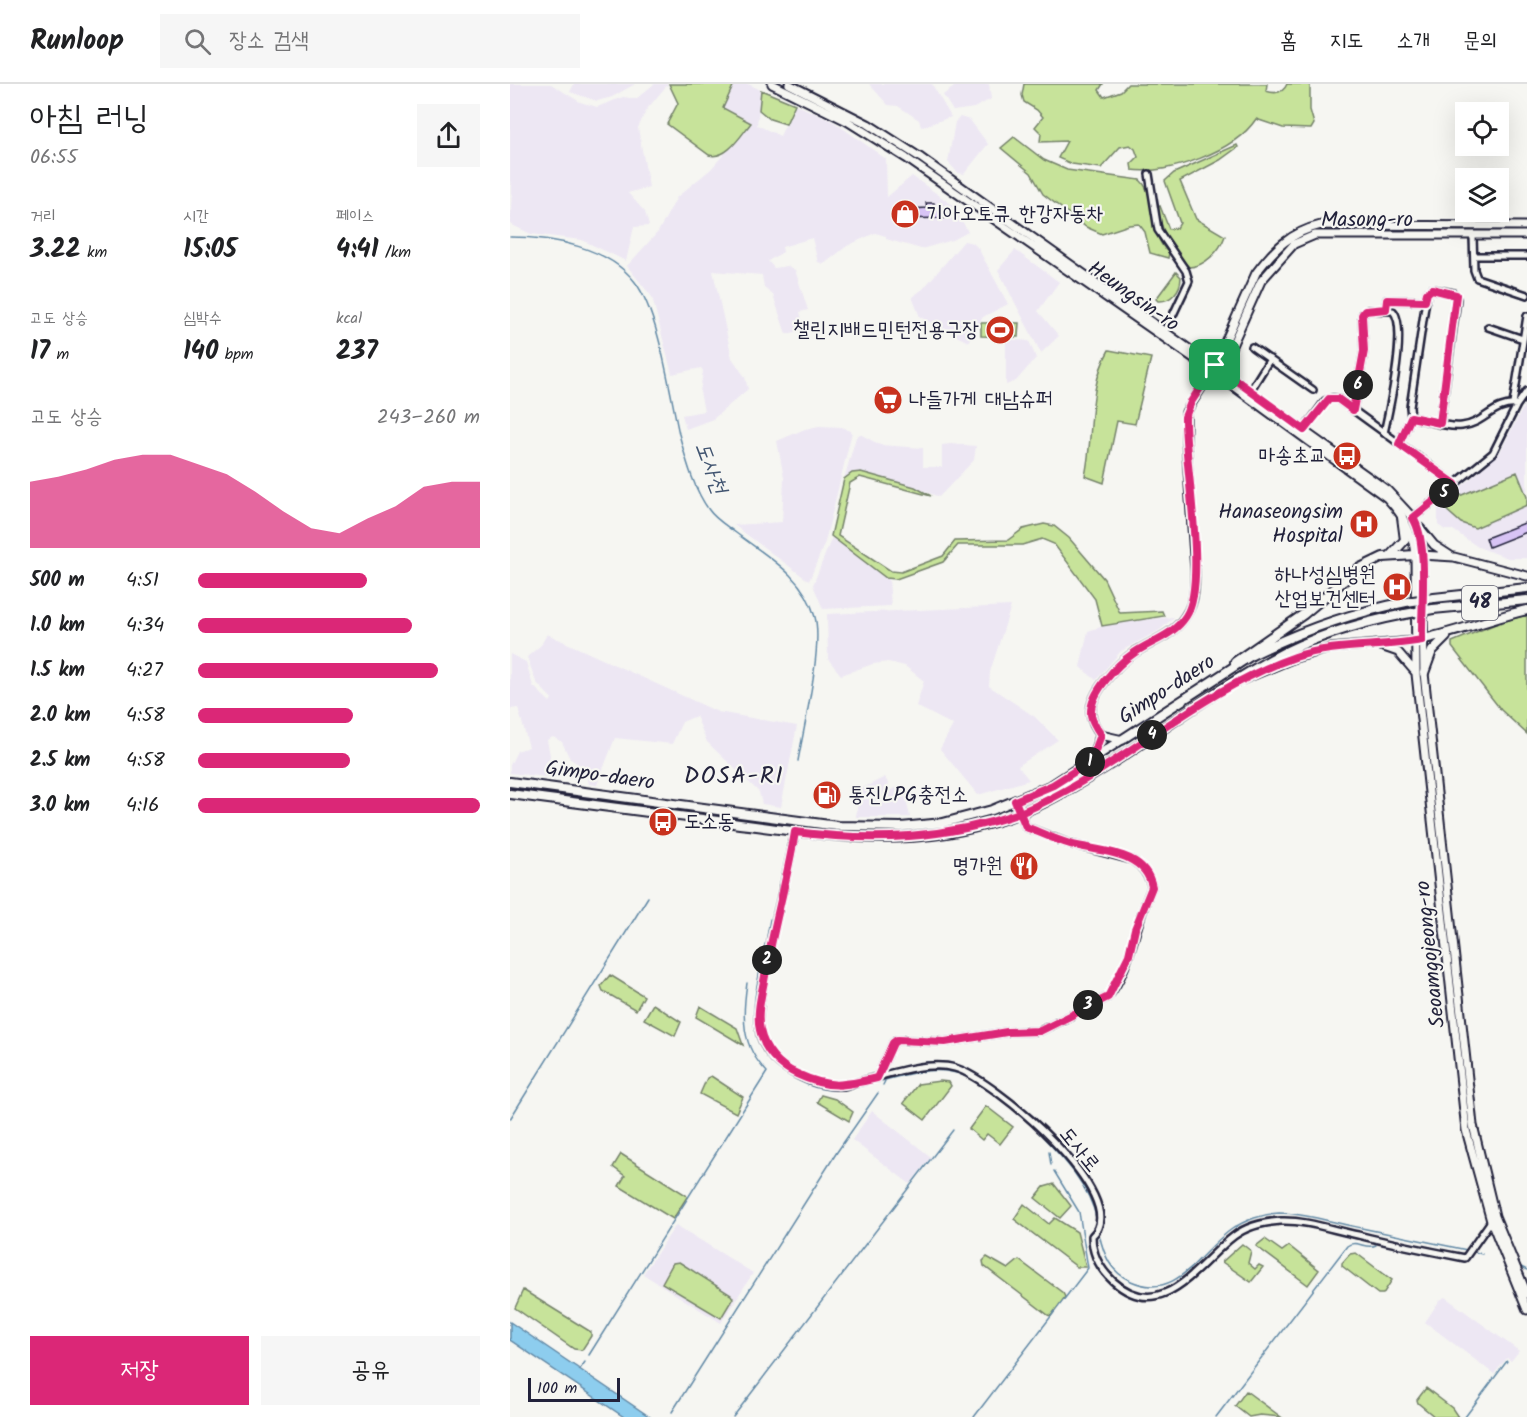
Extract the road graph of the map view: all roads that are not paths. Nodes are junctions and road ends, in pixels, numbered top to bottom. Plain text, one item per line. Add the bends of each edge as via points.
1 (772, 84) edge
2 (789, 84) edge
3 (1149, 174) dead end
4 (1527, 226) edge
5 (1527, 235) edge
6 (1473, 236) junction
7 (1474, 256) junction
8 (1527, 256) edge
9 (1527, 295) edge
10 (1425, 301) junction
11 (1386, 309) junction
12 (1527, 316) edge
13 (1488, 327) dead end
14 (1164, 336) junction
15 (1523, 339) junction
16 (1252, 347) dead end
17 (1270, 359) junction
18 (1216, 369) junction
19 (1313, 390) dead end
20 (1250, 391) junction
21 (1527, 392) edge
22 (1515, 404) junction
23 (1353, 410) junction
24 (1411, 417) junction
25 (1440, 423) junction
26 (1304, 430) junction
27 (1384, 433) junction
28 (1399, 444) junction
29 (1455, 484) junction
30 (1402, 517) junction
31 (1415, 521) junction
32 (1419, 555) junction
33 (1389, 556) junction
34 (1454, 558) junction
35 (1527, 576) edge
36 (1418, 585) joint
37 (1527, 588) edge
38 (1527, 600) edge
39 (1527, 610) edge
40 (1447, 636) junction
41 (1418, 640) junction
42 (1373, 644) junction
43 (1420, 674) junction
44 (1215, 679) junction
45 (1224, 688) junction
46 (1101, 735) junction
47 (1124, 740) junction
48 (1091, 761) junction
49 (510, 782) edge
50 (510, 794) edge
51 (1015, 801) junction
52 (1020, 813) junction
53 (795, 832) junction
54 (877, 1078) junction
55 (1491, 1221) junction
56 (1527, 1294) edge
57 (1527, 1310) edge

1 - 14 main road, Heungsin-ro via 847,121 906,158
2 - 14 main road, Heungsin-ro via 868,124 921,158
3 - 14 street via 1158,230 1189,281
4 - 18 main road, Masong-ro via 1321,225 1303,229 1288,238 1256,273
5 - 6 main road, Masong-ro
6 - 7 street
6 - 18 main road, Masong-ro via 1315,235 1294,244 1261,281
7 - 8 street
7 - 9 street via 1477,278
10 - 11 street via 1387,300
10 - 24 street
10 - 25 street via 1432,289 1453,293 1457,299
11 - 23 street via 1368,310 1362,315 1364,351
11 - 27 street via 1396,314 1399,350
12 - 15 street
13 - 15 street
14 - 18 main road, Heungsin-ro
15 - 22 street
16 - 17 street
17 - 19 street
17 - 20 street
18 - 20 main road, Heungsin-ro
18 - 30 main road, Heungsin-ro via 1388,498
18 - 46 main road via 1191,402 1185,417 1195,571 1193,600 1176,628 1128,657 1100,689 1091,716
20 - 26 main road, Heungsin-ro
21 - 22 street
22 - 25 street via 1493,409 1469,425
22 - 29 street via 1493,453
23 - 26 street via 1338,399 1329,399
23 - 27 street
24 - 25 street
24 - 28 street
26 - 31 main road, Heungsin-ro via 1387,490
27 - 28 street
28 - 29 street
29 - 31 street
30 - 32 main road, Heungsin-ro
30 - 33 main road via 1406,540
31 - 32 main road, Heungsin-ro
31 - 34 main road via 1434,545
32 - 33 main road
32 - 34 main road
32 - 36 main road, Heungsin-ro
33 - 44 main road via 1358,570 1304,615 1244,654
34 - 35 main road
36 - 41 main road, Seoamgojeong-ro
37 - 44 main road, Gimpo-daero / 48, bridge via 1406,602 1330,620 1252,655
38 - 45 main road, Gimpo-daero / 48, bridge via 1432,609 1318,638 1272,659
39 - 40 main road via 1482,621
40 - 41 main road
40 - 43 main road via 1432,651
41 - 42 main road
41 - 43 main road, Seoamgojeong-ro
42 - 43 main road via 1398,652
42 - 45 main road via 1295,657
43 - 55 main road, Seoamgojeong-ro via 1462,1098 1472,1157
43 - 56 main road, Seoamgojeong-ro via 1473,1125 1495,1216
44 - 47 main road, Gimpo-daero / 48
45 - 52 main road, Gimpo-daero / 48 via 1064,791
46 - 47 main road
46 - 48 main road
47 - 48 main road, Gimpo-daero / 48
48 - 51 main road, Gimpo-daero / 48 via 1053,785
49 - 51 main road, Gimpo-daero / 48 via 852,827 932,824
50 - 53 main road, Gimpo-daero / 48
51 - 52 street
52 - 53 main road, Gimpo-daero / 48 via 967,829 917,837 865,839
52 - 54 street via 1026,827 1067,843 1124,856 1138,863 1148,875 1152,887 1113,991 1040,1031 945,1042 897,1040
53 - 54 street, 도사로 via 770,941 759,1016 761,1034 776,1059 808,1079 831,1086
54 - 55 street, 도사로 via 947,1066 969,1073 1011,1100 1064,1154 1093,1195 1102,1224 1092,1236 1092,1243 1106,1274 1122,1287 1145,1296 1178,1287 1234,1236 1263,1224 1292,1222 1465,1258
55 - 57 main road, Seoamgojeong-ro

